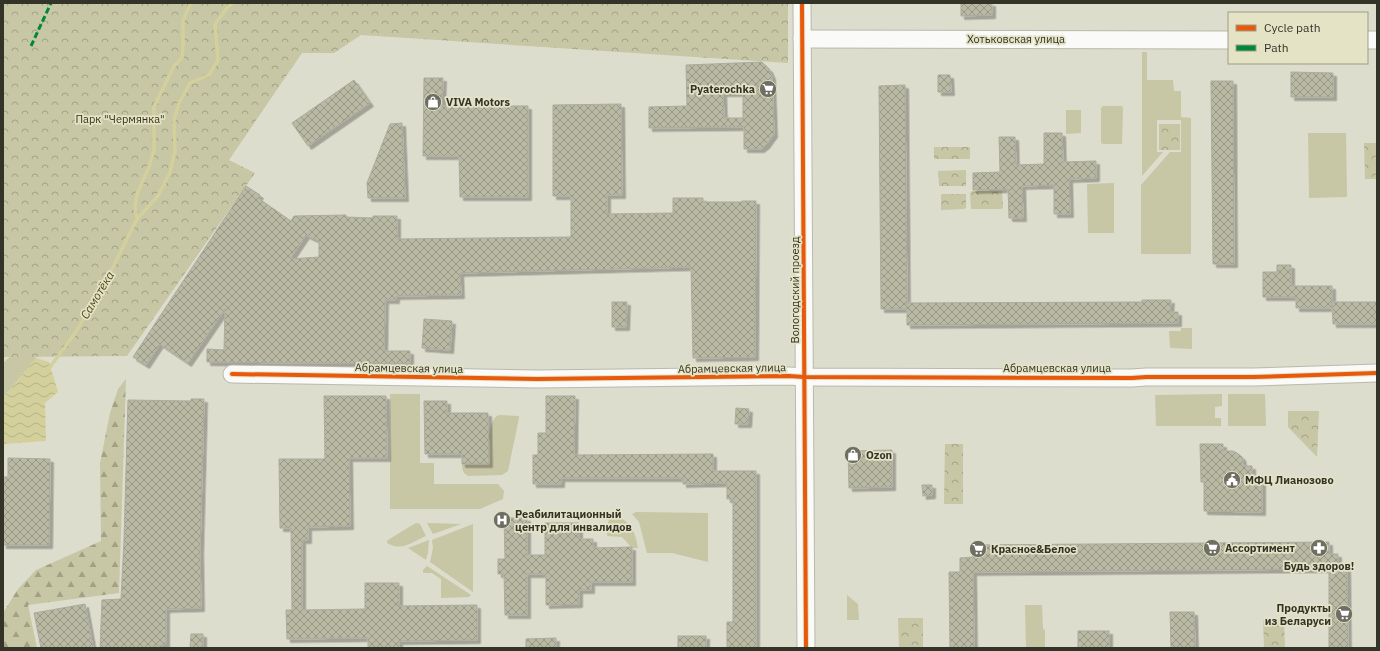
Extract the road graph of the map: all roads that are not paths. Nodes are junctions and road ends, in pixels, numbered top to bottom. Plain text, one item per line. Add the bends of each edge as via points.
1 (802, 3) edge
2 (802, 39) junction
3 (1228, 40) edge
4 (1377, 373) edge
5 (232, 374) dead end
6 (804, 377) junction
7 (806, 648) edge

1 - 2 street, Вологодский проезд
2 - 3 street, Хотьковская улица
2 - 6 street, Вологодский проезд
4 - 6 street, Абрамцевская улица via 1132,378
5 - 6 street, Абрамцевская улица via 538,379
6 - 7 street, Вологодский проезд

